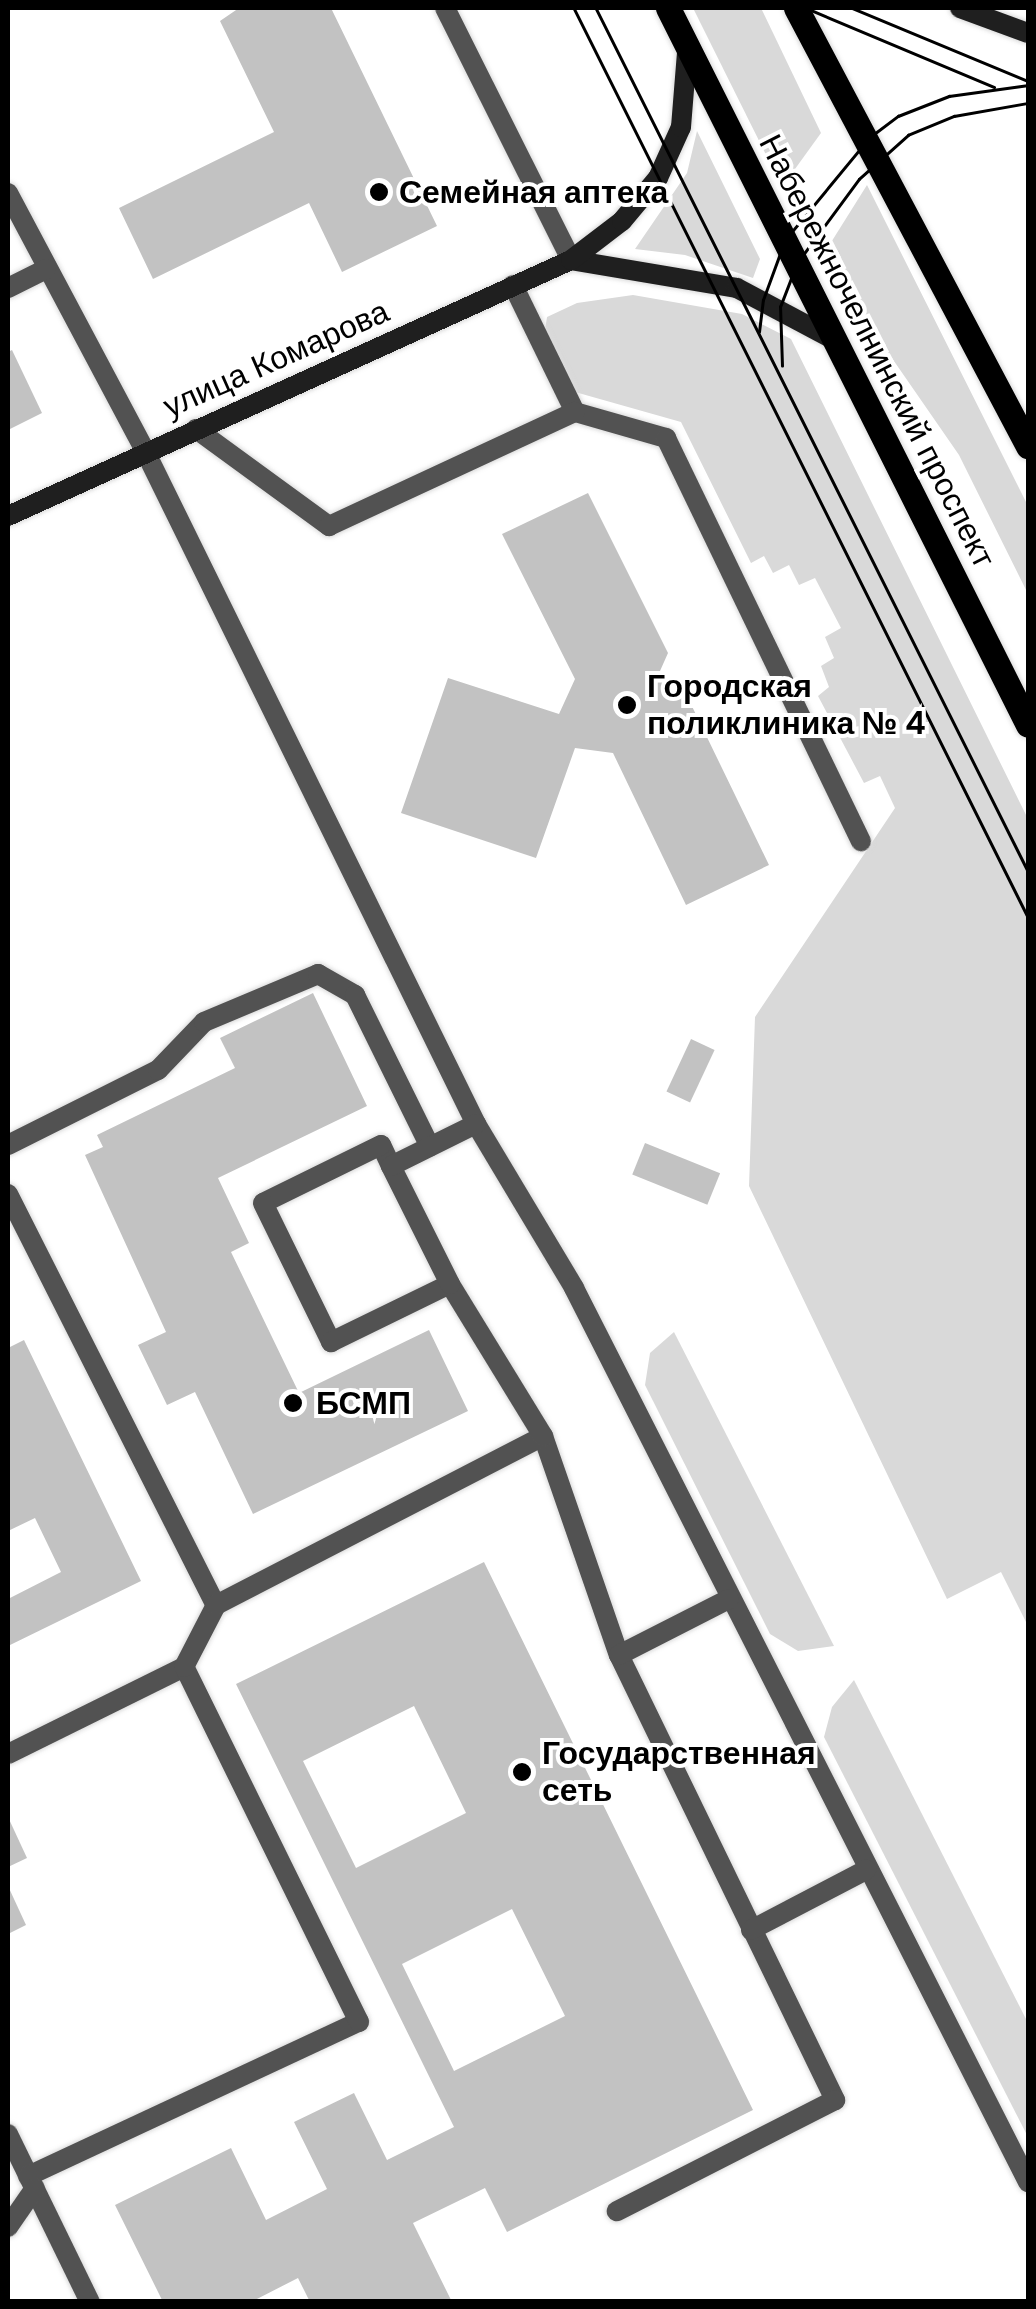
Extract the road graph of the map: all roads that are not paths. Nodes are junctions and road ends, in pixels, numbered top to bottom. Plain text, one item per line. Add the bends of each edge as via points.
1 (445, 8) edge
2 (668, 8) edge
3 (796, 8) edge
4 (960, 8) edge
5 (1028, 33) edge
6 (684, 40) junction
7 (8, 193) edge
8 (571, 260) junction
9 (46, 270) junction
10 (513, 285) junction
11 (8, 288) edge
12 (835, 340) junction
13 (575, 412) junction
14 (196, 429) junction
15 (1028, 446) edge
16 (145, 452) junction
17 (8, 516) edge
18 (1028, 725) edge
19 (861, 841) dead end
20 (476, 1124) junction
21 (8, 1145) edge
22 (430, 1147) junction
23 (391, 1166) junction
24 (8, 1194) edge
25 (450, 1284) junction
26 (543, 1436) junction
27 (728, 1599) junction
28 (216, 1604) junction
29 (620, 1656) junction
30 (184, 1667) junction
31 (8, 1754) edge
32 (866, 1870) junction
33 (751, 1930) junction
34 (8, 2134) edge
35 (31, 2182) junction
36 (1028, 2182) edge
37 (617, 2211) dead end
38 (8, 2227) edge
39 (90, 2302) edge

1 - 8 street
2 - 6 main road, Набережночелнинский проспект
3 - 15 main road
4 - 5 street
6 - 8 street, улица Комарова via 690,70 681,127 658,178 622,222
6 - 12 main road, Набережночелнинский проспект
7 - 9 street
8 - 10 street, улица Комарова
8 - 12 street via 737,288
9 - 11 street
9 - 16 street
10 - 13 street
10 - 14 street, улица Комарова
12 - 18 main road, Набережночелнинский проспект
13 - 14 street via 330,526
13 - 19 street via 666,438
14 - 16 street, улица Комарова
16 - 17 street, улица Комарова
16 - 20 street
20 - 22 street
20 - 27 street via 574,1288
21 - 22 street via 158,1070 204,1022 318,974 355,995
22 - 23 street
23 - 25 street
23 - 25 street via 381,1145 263,1204 331,1342
24 - 28 street
25 - 26 street
26 - 28 street
26 - 29 street
27 - 29 street
27 - 32 street
28 - 30 street
29 - 33 street
30 - 31 street
30 - 35 street via 359,2022
32 - 33 street
32 - 36 street
33 - 37 street via 835,2100
34 - 35 street
35 - 38 street
35 - 39 street

